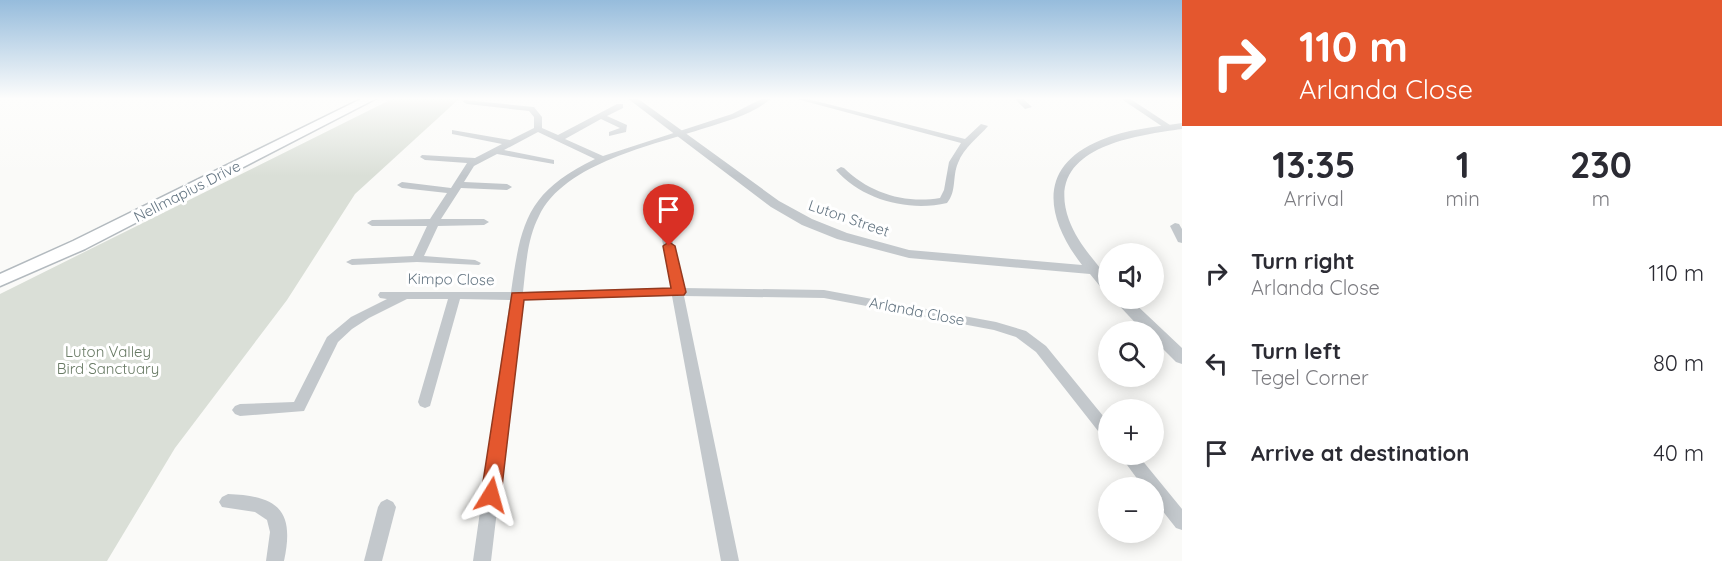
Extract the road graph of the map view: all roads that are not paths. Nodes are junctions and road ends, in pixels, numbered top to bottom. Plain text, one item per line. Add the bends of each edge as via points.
1 (319, 124) edge
2 (539, 124) edge
3 (586, 124) edge
4 (618, 124) edge
5 (663, 124) edge
6 (710, 124) edge
7 (898, 124) edge
8 (984, 126) dead end
9 (1176, 126) edge
10 (538, 129) junction
11 (455, 132) dead end
12 (612, 134) dead end
13 (680, 134) junction
14 (558, 139) junction
15 (966, 142) junction
16 (510, 143) junction
17 (496, 151) junction
18 (425, 157) dead end
19 (602, 159) junction
20 (474, 161) junction
21 (551, 162) dead end
22 (841, 170) dead end
23 (402, 185) dead end
24 (507, 187) dead end
25 (454, 188) junction
26 (434, 222) junction
27 (484, 222) dead end
28 (372, 223) dead end
29 (664, 223) dead end
30 (1175, 226) dead end
31 (1182, 240) edge
32 (1076, 246) junction
33 (417, 259) junction
34 (352, 262) dead end
35 (475, 263) dead end
36 (1044, 266) junction
37 (1093, 270) junction
38 (1098, 276) edge
39 (0, 281) edge
40 (679, 292) junction
41 (384, 295) dead end
42 (405, 295) junction
43 (455, 296) junction
44 (517, 296) junction
45 (1131, 309) edge
46 (1182, 358) edge
47 (425, 402) dead end
48 (240, 410) dead end
49 (1098, 420) edge
50 (1136, 465) edge
51 (228, 502) dead end
52 (387, 507) dead end
53 (1182, 522) edge
54 (275, 561) edge
55 (373, 561) edge
56 (482, 561) edge
57 (730, 561) edge

1 - 39 main road, Nellmapius Drive
2 - 10 street
3 - 14 street
4 - 12 street via 624,127
5 - 13 street, Luton Street
6 - 13 street
7 - 15 street
8 - 15 street
9 - 32 street via 1105,140 1074,158 1063,170 1059,195 1062,215
10 - 14 street
10 - 16 street
11 - 16 street
13 - 19 street
13 - 36 street, Luton Street via 790,214 842,236 909,254
14 - 19 street
15 - 22 street via 952,166 946,198 936,203 876,194 854,184
16 - 17 street
17 - 20 street
17 - 21 street
18 - 20 street
19 - 44 street via 565,179 542,199 527,227
20 - 25 street
23 - 25 street
24 - 25 street
25 - 26 street
26 - 27 street
26 - 28 street
26 - 33 street
29 - 40 street
30 - 31 street
32 - 36 street
32 - 37 street
33 - 34 street
33 - 35 street
36 - 37 street, Luton Street
37 - 38 street
40 - 44 street, Arlanda Close
40 - 49 street, Arlanda Close via 830,295 1011,330 1041,349
40 - 57 street
41 - 42 street, Kimpo Close
42 - 43 street, Kimpo Close
42 - 48 street via 340,331 299,407
43 - 44 street, Kimpo Close
43 - 47 street
44 - 56 street
45 - 46 street
50 - 53 street
51 - 54 street via 254,503 274,512 281,533
52 - 55 street

